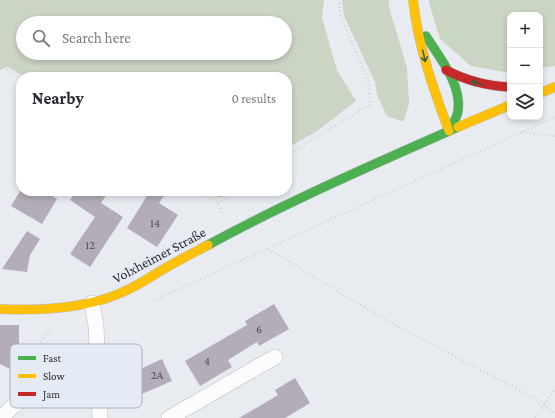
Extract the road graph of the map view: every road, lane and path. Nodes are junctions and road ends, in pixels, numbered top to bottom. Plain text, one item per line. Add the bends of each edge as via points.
1 (24, 0) edge
2 (48, 0) edge
3 (338, 0) edge
4 (413, 0) edge
5 (42, 9) junction
6 (38, 16) edge
7 (415, 18) junction
8 (16, 48) edge
9 (446, 70) junction
10 (16, 76) edge
11 (507, 87) edge
12 (553, 88) edge
13 (543, 92) edge
14 (507, 106) edge
15 (555, 117) edge
16 (449, 131) junction
17 (521, 132) junction
18 (555, 136) edge
19 (292, 152) edge
20 (207, 196) edge
21 (230, 196) edge
22 (218, 203) junction
23 (230, 233) junction
24 (268, 249) junction
25 (92, 303) junction
26 (146, 304) dead end
27 (62, 308) junction
28 (0, 309) edge
29 (40, 344) edge
30 (97, 344) edge
31 (275, 356) dead end
32 (555, 389) edge
33 (545, 404) junction
34 (10, 408) edge
35 (99, 408) edge
36 (555, 415) edge
37 (2, 418) edge
38 (100, 418) edge
39 (168, 418) edge
40 (535, 418) edge

1 - 5 path
2 - 5 path
3 - 19 path via 340,14 369,82 370,105
4 - 7 main road
5 - 6 path
7 - 9 main road
7 -> 16 main road via 429,77
8 - 10 path via 3,67
11 -> 9 main road via 480,84 460,78
9 - 16 main road via 458,103 456,116
12 - 13 main road
14 - 16 main road, Volxheimer Straße
15 - 17 path
16 - 23 main road, Volxheimer Straße
17 - 18 path
17 - 24 path
20 - 22 path
21 - 22 path
22 - 23 path
23 - 25 main road, Volxheimer Straße via 140,284
24 - 26 path
24 - 33 path via 384,319
25 - 27 main road, Volxheimer Straße
25 - 30 street
27 - 28 main road, Volxheimer Straße
27 - 29 path
31 - 39 street
32 - 33 path
33 - 36 path
33 - 40 path
34 - 37 street
35 - 38 street

